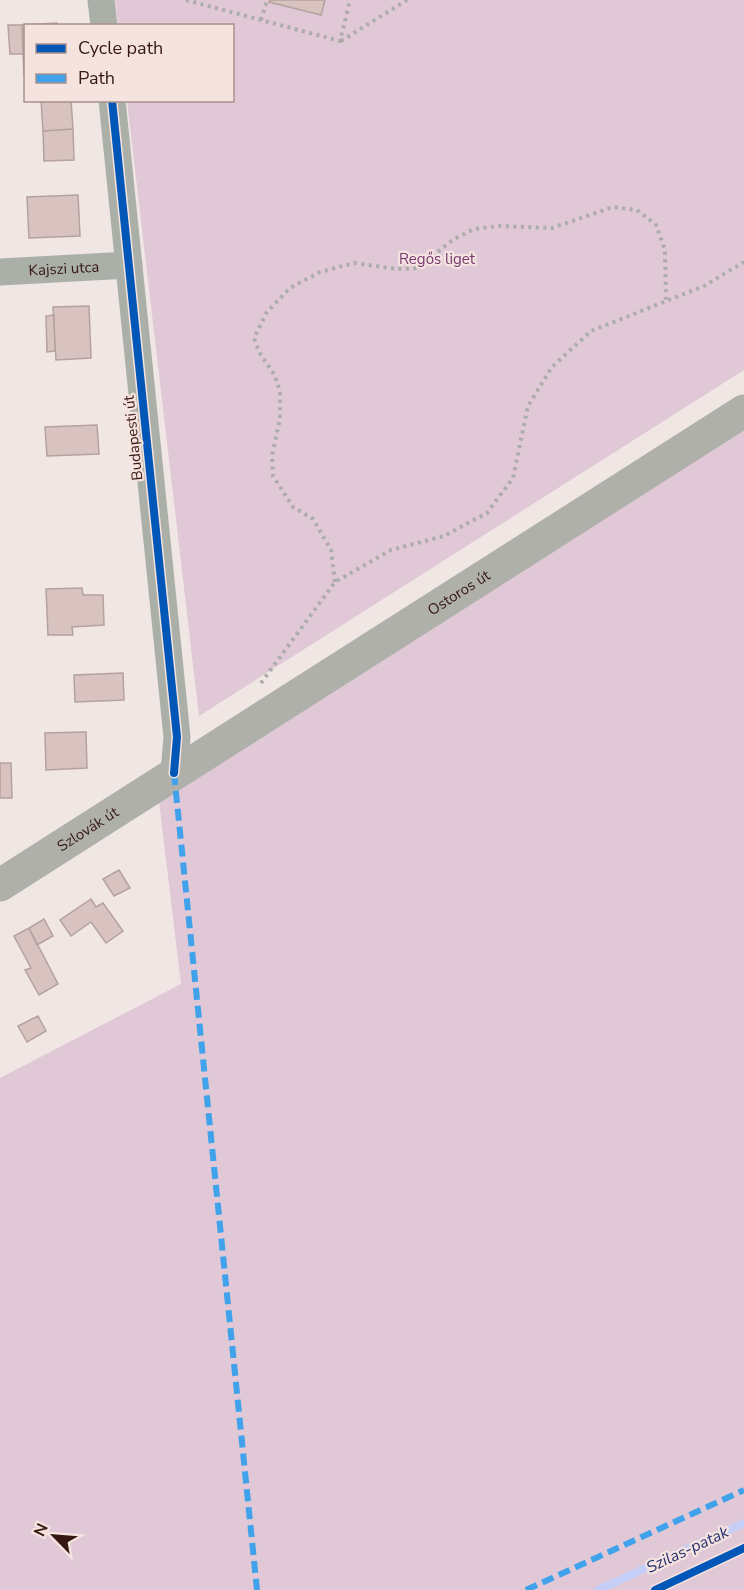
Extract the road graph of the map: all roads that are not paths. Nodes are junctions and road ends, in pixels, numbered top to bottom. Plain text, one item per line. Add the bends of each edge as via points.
1 (101, 0) edge
2 (104, 24) edge
3 (112, 102) edge
4 (129, 265) junction
5 (0, 272) edge
6 (744, 411) edge
7 (174, 773) junction
8 (0, 885) edge

1 - 2 street
3 - 4 street, Budapesti út
4 - 5 street, Kajszi utca
4 - 7 street, Budapesti út via 177,737
6 - 7 main road, Ostoros út
7 - 8 main road, Szlovák út

